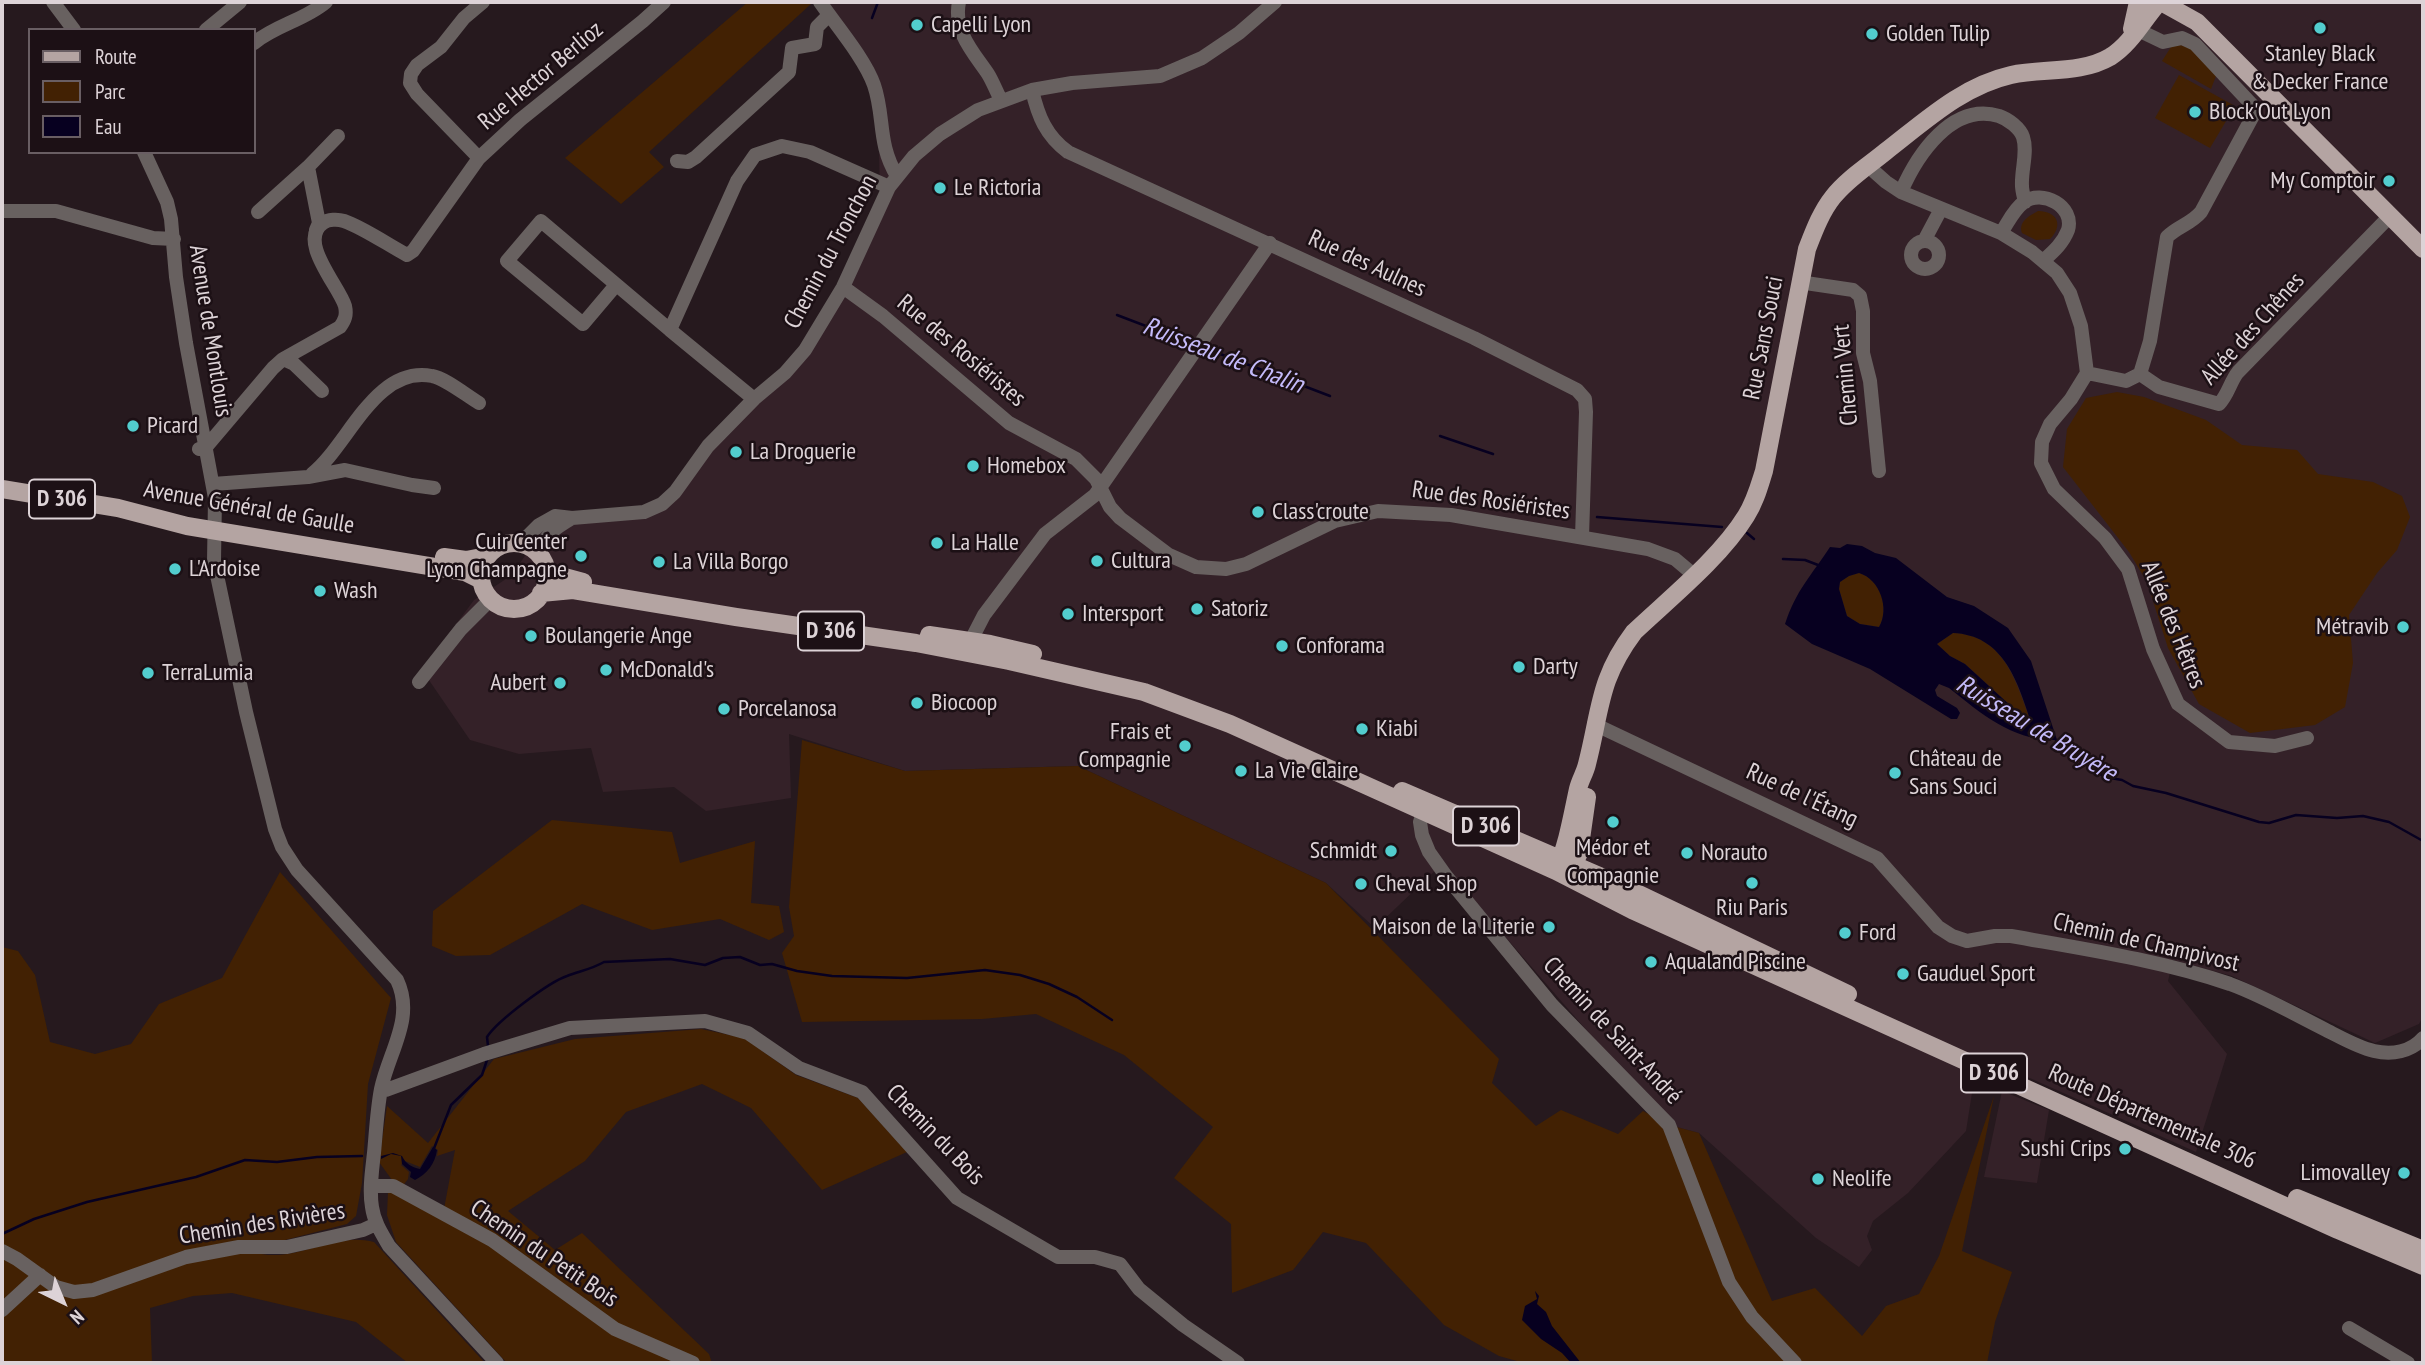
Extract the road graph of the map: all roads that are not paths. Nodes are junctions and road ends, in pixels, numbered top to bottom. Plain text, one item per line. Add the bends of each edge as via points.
1 (53, 2) edge
2 (240, 2) edge
3 (326, 2) edge
4 (483, 2) edge
5 (664, 2) edge
6 (820, 2) edge
7 (959, 2) edge
8 (1275, 2) edge
9 (2138, 2) edge
10 (2160, 2) edge
11 (829, 15) junction
12 (72, 28) edge
13 (208, 28) edge
14 (2138, 30) junction
15 (256, 41) edge
16 (2119, 50) junction
17 (1032, 90) junction
18 (1001, 100) junction
19 (338, 136) dead end
20 (145, 154) edge
21 (479, 158) junction
22 (677, 162) dead end
23 (1868, 166) junction
24 (308, 167) junction
25 (893, 182) junction
26 (1901, 192) junction
27 (2025, 202) junction
28 (1941, 209) junction
29 (2, 211) edge
30 (258, 212) dead end
31 (2390, 216) junction
32 (316, 230) junction
33 (2001, 233) junction
34 (174, 239) junction
35 (1924, 241) dead end
36 (1270, 243) junction
37 (2423, 249) edge
38 (2044, 260) junction
39 (1799, 282) junction
40 (616, 285) junction
41 (843, 287) junction
42 (670, 330) junction
43 (283, 359) junction
44 (2087, 373) junction
45 (2140, 374) junction
46 (322, 391) dead end
47 (754, 399) junction
48 (479, 403) dead end
49 (202, 448) junction
50 (1879, 471) dead end
51 (308, 477) junction
52 (213, 484) junction
53 (1100, 487) junction
54 (434, 488) dead end
55 (2, 489) edge
56 (122, 510) junction
57 (572, 518) junction
58 (223, 527) junction
59 (1582, 537) junction
60 (520, 544) junction
61 (538, 554) junction
62 (487, 556) junction
63 (546, 572) junction
64 (1694, 575) junction
65 (481, 580) junction
66 (541, 593) junction
67 (491, 599) junction
68 (971, 640) junction
69 (419, 682) dead end
70 (1594, 724) junction
71 (2307, 738) dead end
72 (1586, 766) junction
73 (1425, 806) junction
74 (1584, 823) junction
75 (1568, 868) junction
76 (1618, 884) junction
77 (1967, 941) joint
78 (2420, 1046) edge
79 (381, 1089) junction
80 (371, 1186) junction
81 (376, 1224) junction
82 (2423, 1250) edge
83 (2, 1251) edge
84 (2423, 1266) edge
85 (40, 1275) junction
86 (2, 1310) edge
87 (2349, 1328) dead end
88 (497, 1363) edge
89 (692, 1363) edge
90 (1238, 1363) edge
91 (1795, 1363) edge
92 (2409, 1363) edge

1 - 12 street
2 - 13 street
3 - 15 street
4 - 21 street, Rue Hector Berlioz via 441,47 417,65 410,83
5 - 21 street, Rue Hector Berlioz
6 - 11 street
7 - 18 street via 961,32
8 - 17 street, Chemin du Tronchon via 1202,58 1160,76 1072,82
9 - 16 main road via 2131,34
10 - 14 main road, Rue Sans Souci
10 - 31 main road via 2197,22
11 - 22 street via 817,27 815,44 792,48 789,72 696,157
11 - 25 street via 874,83
14 - 16 main road, Rue Sans Souci
14 - 45 street via 2163,41 2182,38 2195,44 2255,112 2201,212 2167,237 2155,316
16 - 23 main road, Rue Sans Souci via 2096,64 2011,75 1982,84 1939,110
17 - 18 street, Chemin du Tronchon
17 - 36 street, Rue des Aulnes via 1047,132 1068,152
18 - 25 street, Chemin du Tronchon via 940,134
19 - 24 street
20 - 34 street, Avenue de Montlouis via 167,202
21 - 32 street, Rue Hector Berlioz via 407,255 343,221 329,220
23 - 26 street
23 - 39 main road, Rue Sans Souci via 1846,183 1825,209 1807,249
24 - 30 street
24 - 32 street via 319,222
25 - 41 street, Chemin du Tronchon
25 - 42 street via 782,146 755,155 737,181
26 - 27 street via 1932,141 1952,124 1983,113 2002,117 2023,136
26 - 28 street
27 - 33 street
27 - 38 street via 2044,197 2058,203 2069,219 2061,243
28 - 33 street
28 - 35 street
29 - 34 street via 56,211 153,238
31 - 37 main road
31 - 45 street, Allée des Chênes via 2238,372 2219,404 2159,387
32 - 43 street via 314,243 345,306 346,319 340,327
33 - 38 street
34 - 49 street, Avenue de Montlouis
36 - 53 street
36 - 59 street, Rue des Aulnes via 1577,390 1585,399 1586,412
38 - 44 street via 2070,293 2081,326
39 - 50 street, Chemin Vert via 1853,290 1860,296
39 - 64 main road, Rue Sans Souci via 1756,495 1730,539
40 - 40 street via 541,221 507,261 583,324
40 - 42 street
41 - 47 street, Chemin du Tronchon via 805,350
41 - 53 street, Rue des Rosiéristes via 1009,423 1076,459
42 - 47 street
43 - 46 street
43 - 49 street
44 - 45 street via 2126,381
44 - 71 street, Allée des Hêtres via 2050,424 2042,442 2041,463 2054,489 2105,538 2128,569 2153,649 2178,705 2229,741 2275,746
47 - 57 street, Chemin du Tronchon via 708,446 662,504 645,512
48 - 51 street via 433,376 409,376 375,398 326,463
49 - 52 street, Avenue de Montlouis
51 - 52 street
51 - 54 street via 345,470
52 - 58 street, Avenue de Montlouis
53 - 59 street, Rue des Rosiéristes via 1110,507 1139,535 1169,555 1210,569 1246,564 1335,521 1378,512 1451,515
53 - 68 street via 1045,534
55 - 56 main road, D 306
56 - 58 main road, Avenue Général de Gaulle / D 306 via 189,517
56 - 58 main road, Avenue Général de Gaulle / D 306 via 187,526
57 - 60 street, Chemin du Tronchon via 555,516 539,524
57 - 61 street via 551,530
58 - 62 main road, Avenue Général de Gaulle / D 306 via 466,560
58 - 65 main road, Avenue Général de Gaulle / D 306 via 464,572
58 - 79 street, Avenue de Montlouis via 214,561 246,712 282,846 297,870 397,980 403,994 401,1023
59 - 64 street, Rue des Rosiéristes via 1660,553
60 - 61 main road
60 - 62 main road via 502,545
61 - 63 main road
62 - 65 main road
63 - 66 main road
63 - 68 main road, D 306 via 564,579 746,609
64 - 70 main road, Rue Sans Souci via 1621,650 1604,686
65 - 67 main road
66 - 67 main road via 531,604 515,608
66 - 68 main road, D 306 via 573,590
67 - 69 street
68 - 73 main road, D 306 via 1190,697
70 - 72 main road, Rue Sans Souci
70 - 77 street, Rue de l'Étang via 1877,858 1938,927
72 - 74 main road, Rue Sans Souci
72 - 75 main road, Rue Sans Souci via 1567,842
73 - 75 main road, Route Départementale 306 / D 306
73 - 91 street, Chemin de Saint-André via 1422,835 1446,876 1552,1005 1670,1125 1729,1282 1752,1317
74 - 75 main road, Rue Sans Souci via 1579,853
74 - 76 main road via 1585,844
75 - 76 main road, Route Départementale 306 / D 306
75 - 84 main road, Route Départementale 306 / D 306 via 1632,910
76 - 82 main road, Route Départementale 306 / D 306 via 1978,1055 2286,1194
77 - 78 street, Chemin de Champivost via 2011,936 2133,958 2262,996 2377,1052 2397,1053
79 - 80 street
79 - 90 street, Chemin du Bois via 570,1028 705,1021 748,1033 799,1068 862,1092 957,1198 1058,1257 1095,1256 1120,1264 1139,1289
80 - 81 street
80 - 89 street, Chemin du Petit Bois via 393,1186 492,1240 615,1329
81 - 85 street, Chemin des Rivières via 287,1247 239,1247 186,1257 93,1290 74,1292
81 - 88 street via 389,1246
83 - 85 street, Chemin des Rivières
85 - 86 street
87 - 92 street

